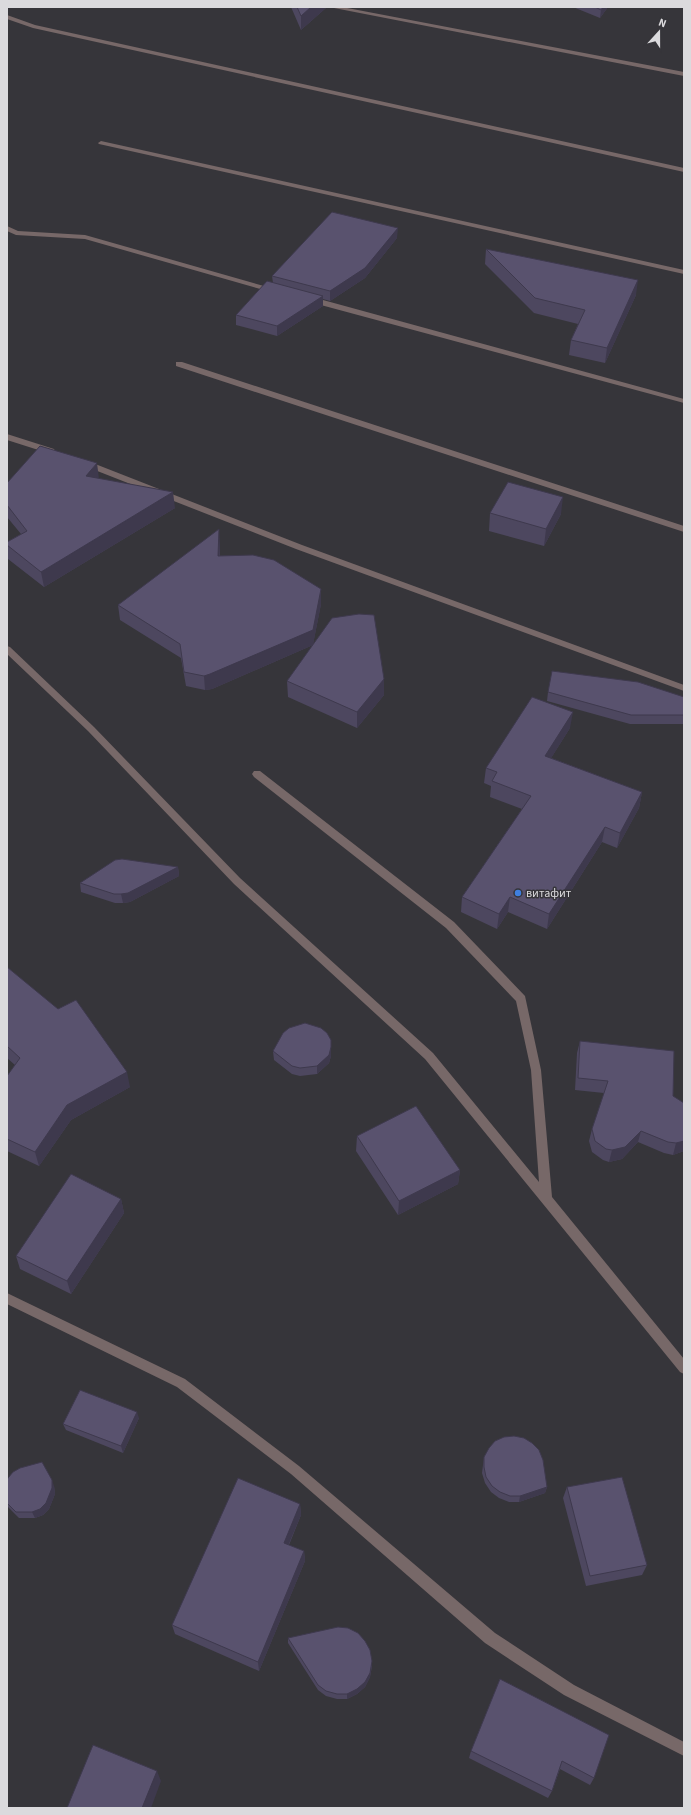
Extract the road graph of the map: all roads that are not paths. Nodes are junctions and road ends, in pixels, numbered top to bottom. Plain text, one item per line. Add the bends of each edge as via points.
1 (332, 7) edge
2 (7, 17) edge
3 (684, 74) edge
4 (101, 143) dead end
5 (684, 170) edge
6 (7, 228) edge
7 (684, 272) edge
8 (285, 292) edge
9 (300, 296) edge
10 (179, 364) dead end
11 (684, 401) edge
12 (7, 437) edge
13 (60, 454) edge
14 (75, 459) edge
15 (684, 528) edge
16 (7, 649) edge
17 (684, 688) edge
18 (257, 774) dead end
19 (546, 1199) junction
20 (7, 1298) edge
21 (684, 1368) edge
22 (684, 1749) edge

1 - 3 street
2 - 5 street via 34,26
4 - 7 street
6 - 8 street via 16,233 85,237
9 - 11 street
10 - 15 street
12 - 13 street
14 - 17 street via 299,547
16 - 19 street via 91,729 237,881 429,1056
18 - 19 street via 450,925 521,999 536,1070
19 - 21 street
20 - 22 street via 181,1383 295,1470 490,1638 569,1690

